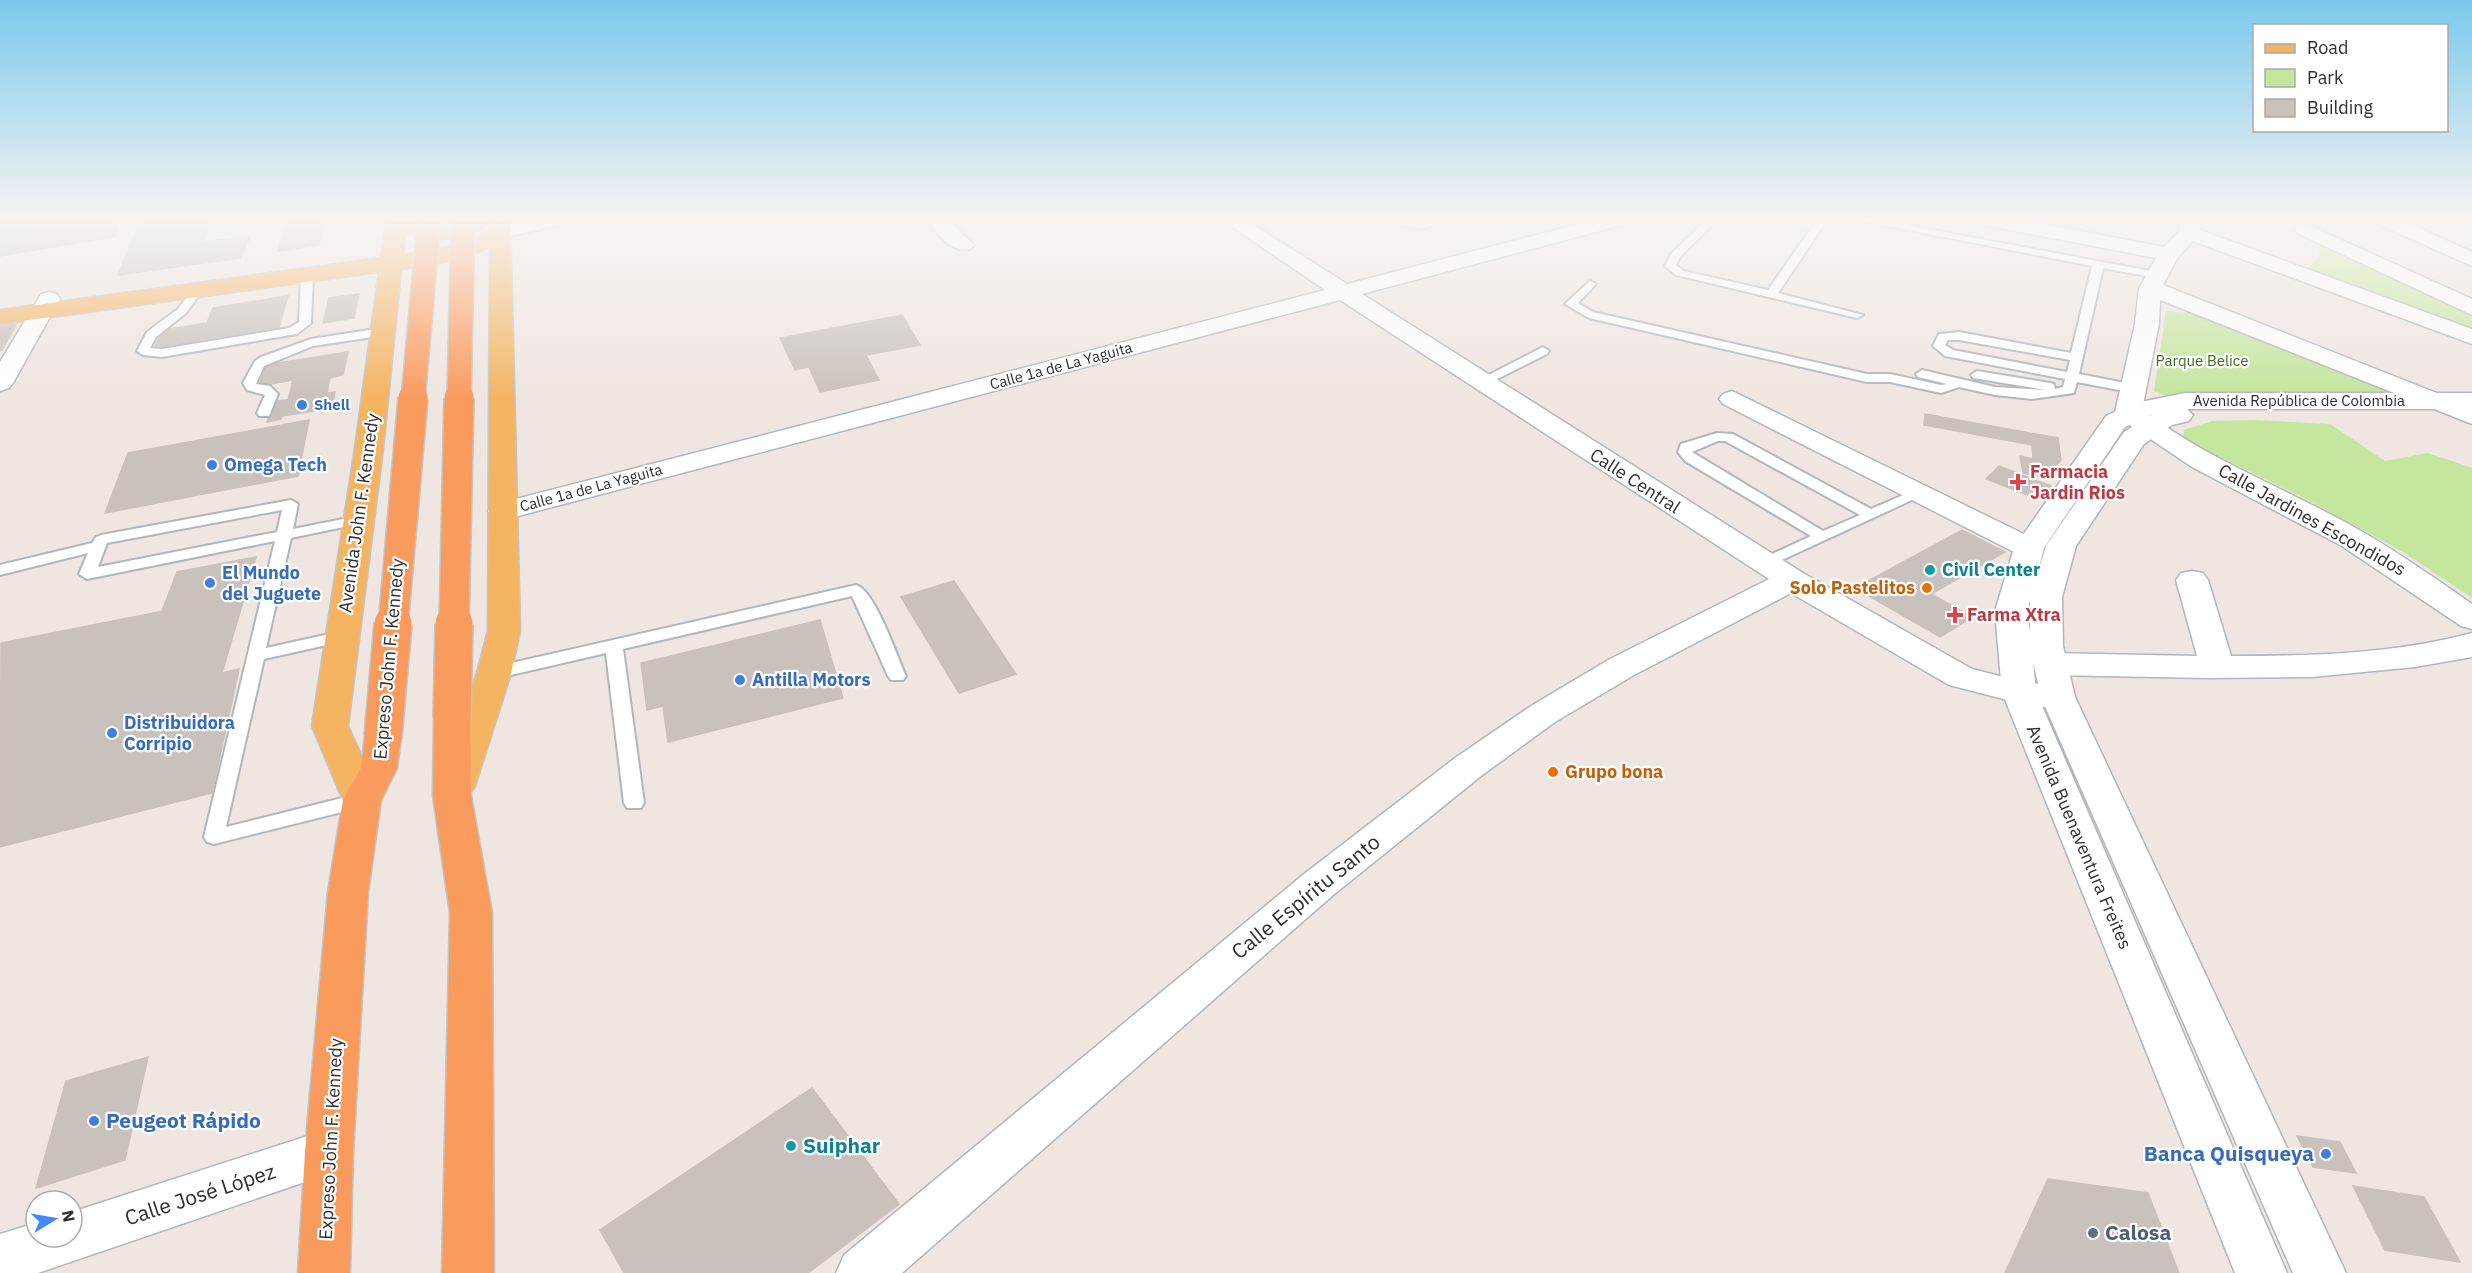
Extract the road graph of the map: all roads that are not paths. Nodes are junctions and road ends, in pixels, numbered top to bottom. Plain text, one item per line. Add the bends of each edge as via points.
1 (210, 279) edge
2 (274, 279) edge
3 (307, 279) edge
4 (389, 279) edge
5 (402, 279) edge
6 (424, 279) edge
7 (462, 279) edge
8 (1321, 279) edge
9 (1393, 279) edge
10 (1708, 279) edge
11 (1781, 279) edge
12 (2094, 279) edge
13 (2157, 279) edge
14 (2178, 279) edge
15 (2178, 279) edge
16 (2317, 279) edge
17 (2414, 279) edge
18 (500, 280) edge
19 (1590, 284) dead end
20 (196, 290) junction
21 (1341, 293) junction
22 (1771, 294) junction
23 (386, 300) junction
24 (46, 304) junction
25 (0, 305) edge
26 (2472, 308) edge
27 (1857, 315) dead end
28 (0, 317) edge
29 (382, 332) junction
30 (2472, 336) edge
31 (1543, 351) dead end
32 (2076, 358) junction
33 (1922, 374) dead end
34 (1977, 375) dead end
35 (2072, 377) junction
36 (1956, 381) junction
37 (1481, 382) junction
38 (0, 383) edge
39 (2069, 390) junction
40 (1732, 399) dead end
41 (2464, 405) edge
42 (2136, 410) junction
43 (264, 413) dead end
44 (1920, 493) junction
45 (503, 511) junction
46 (1871, 515) junction
47 (358, 520) junction
48 (282, 537) junction
49 (1823, 537) junction
50 (98, 546) junction
51 (2029, 548) junction
52 (0, 570) edge
53 (1778, 572) junction
54 (2192, 580) dead end
55 (2472, 619) edge
56 (343, 636) junction
57 (2472, 644) edge
58 (614, 646) junction
59 (257, 655) junction
60 (2217, 667) junction
61 (494, 673) junction
62 (897, 676) dead end
63 (2054, 680) junction
64 (2019, 692) junction
65 (452, 796) junction
66 (362, 800) junction
67 (634, 803) dead end
68 (328, 1152) junction
69 (84, 1233) edge
70 (34, 1249) edge
71 (0, 1260) edge
72 (324, 1273) edge
73 (468, 1273) edge
74 (862, 1273) edge
75 (2261, 1273) edge
76 (2320, 1273) edge

1 - 24 main road
2 - 20 main road
3 - 20 lane via 305,323 293,331 162,353 143,351 152,335 182,311
4 - 23 main road, Avenida John F. Kennedy
5 - 23 main road
6 - 66 highway, Expreso John F. Kennedy, bridge via 379,768
7 - 65 highway, bridge
8 - 21 street, Calle Central
9 - 21 street, Calle 1a de La Yaguita
10 - 22 lane
11 - 22 lane
12 - 32 lane
13 - 42 street
14 - 41 street
15 - 41 street
16 - 30 street
17 - 26 street
18 - 45 main road
19 - 36 lane via 1571,304 1589,315 1867,378 1890,378 1941,389
20 - 24 main road
21 - 37 street, Calle Central
21 - 45 street, Calle 1a de La Yaguita
22 - 27 lane
23 - 29 main road, Avenida John F. Kennedy
24 - 25 main road
24 - 28 main road
24 - 38 street
29 - 43 lane via 311,343 259,364 249,383 272,394
29 - 47 main road, Avenida John F. Kennedy
31 - 37 lane
32 - 35 lane
32 - 35 lane via 1959,336 1943,337 1939,346 1949,353
33 - 36 lane
34 - 39 lane
35 - 39 lane
35 - 42 lane
36 - 39 lane via 2016,394 2042,396
37 - 53 street, Calle Central
40 - 44 street
41 - 42 street, Avenida República de Colombia via 2217,412 2163,419
42 - 51 street, Avenida Buenaventura Freites via 2115,422
42 - 55 street, Calle Jardines Escondidos via 2416,578
42 - 63 street, Avenida Buenaventura Freites via 2134,438 2061,546 2046,597 2046,646
44 - 46 lane
44 - 51 street
45 - 61 main road via 504,631
46 - 49 lane
46 - 49 lane via 1728,437 1686,447 1690,458
47 - 48 lane
47 - 56 main road, Avenida John F. Kennedy
48 - 50 lane via 87,574
48 - 50 lane via 291,504 104,539
48 - 59 lane
49 - 53 lane
50 - 52 lane
51 - 64 street, Avenida Buenaventura Freites via 2012,610
53 - 64 street, Calle Central via 1961,677
53 - 74 street, Calle Espíritu Santo via 1543,714 1468,767 1318,885
54 - 60 street
56 - 59 lane
56 - 66 main road, Avenida John F. Kennedy via 330,726
57 - 60 street, Calle Central via 2417,658
58 - 61 lane
58 - 62 lane via 856,590
58 - 67 lane
59 - 66 lane via 214,837
60 - 63 street, Calle Central
61 - 65 main road
63 - 64 street, Calle Central
63 - 76 street, Avenida Buenaventura Freites
64 - 75 street, Avenida Buenaventura Freites
65 - 73 highway via 471,912
66 - 68 highway, Expreso John F. Kennedy via 348,892
68 - 69 street, Calle José López
68 - 72 highway, Expreso John F. Kennedy
70 - 71 street, Calle José López

